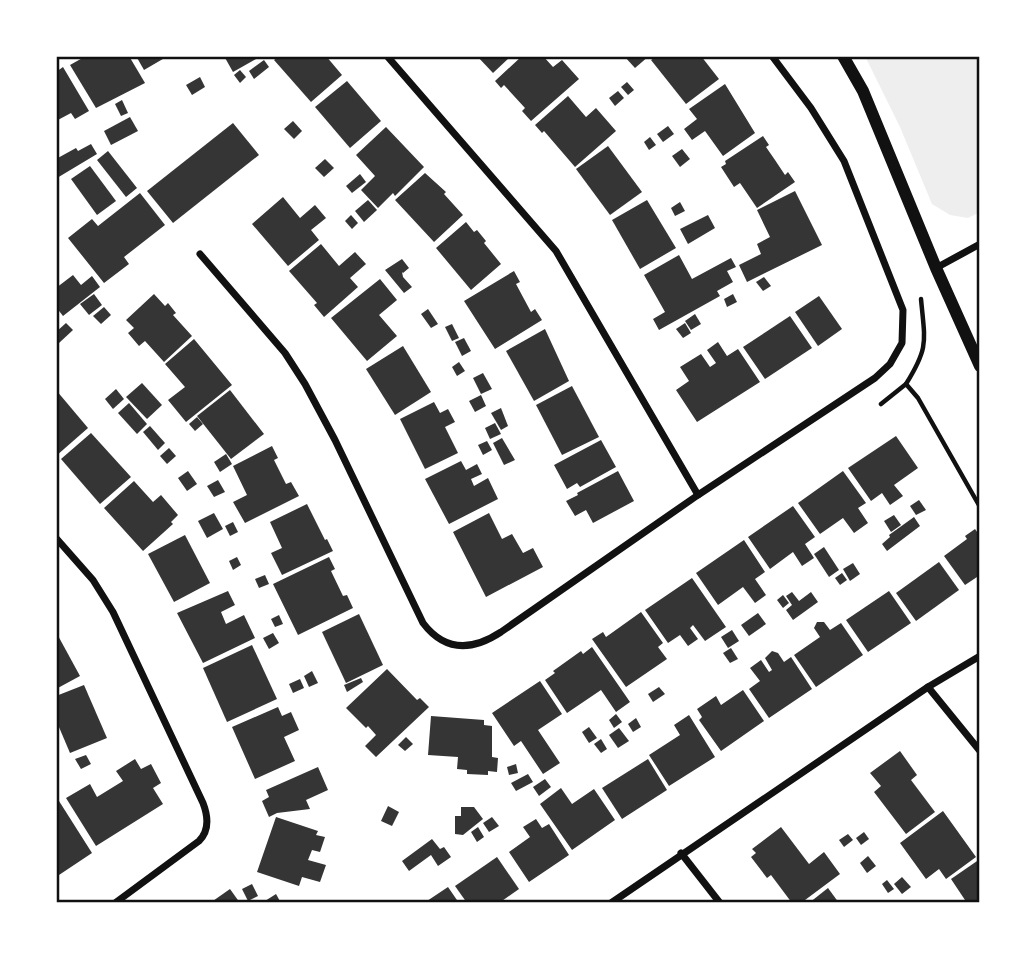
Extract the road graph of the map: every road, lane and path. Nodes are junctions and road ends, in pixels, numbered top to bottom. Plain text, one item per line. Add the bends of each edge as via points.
1 (387, 56) edge
2 (772, 56) edge
3 (843, 56) edge
4 (980, 244) edge
5 (200, 254) dead end
6 (936, 268) junction
7 (980, 366) edge
8 (881, 404) dead end
9 (698, 495) junction
10 (980, 507) edge
11 (56, 538) edge
12 (980, 656) edge
13 (928, 687) junction
14 (980, 751) edge
15 (681, 853) junction
16 (115, 903) edge
17 (611, 903) edge
18 (720, 903) edge

1 - 9 street via 556,251
2 - 9 street via 844,161 903,310 902,343 875,378
3 - 6 street via 863,91
4 - 6 street
5 - 9 street via 289,360 335,440 423,623 435,638 467,645 496,635
6 - 7 street
8 - 10 path via 906,384
11 - 16 street via 93,580 113,612 207,816 199,841
12 - 13 street
13 - 14 street
13 - 15 street
15 - 17 street
15 - 18 street

